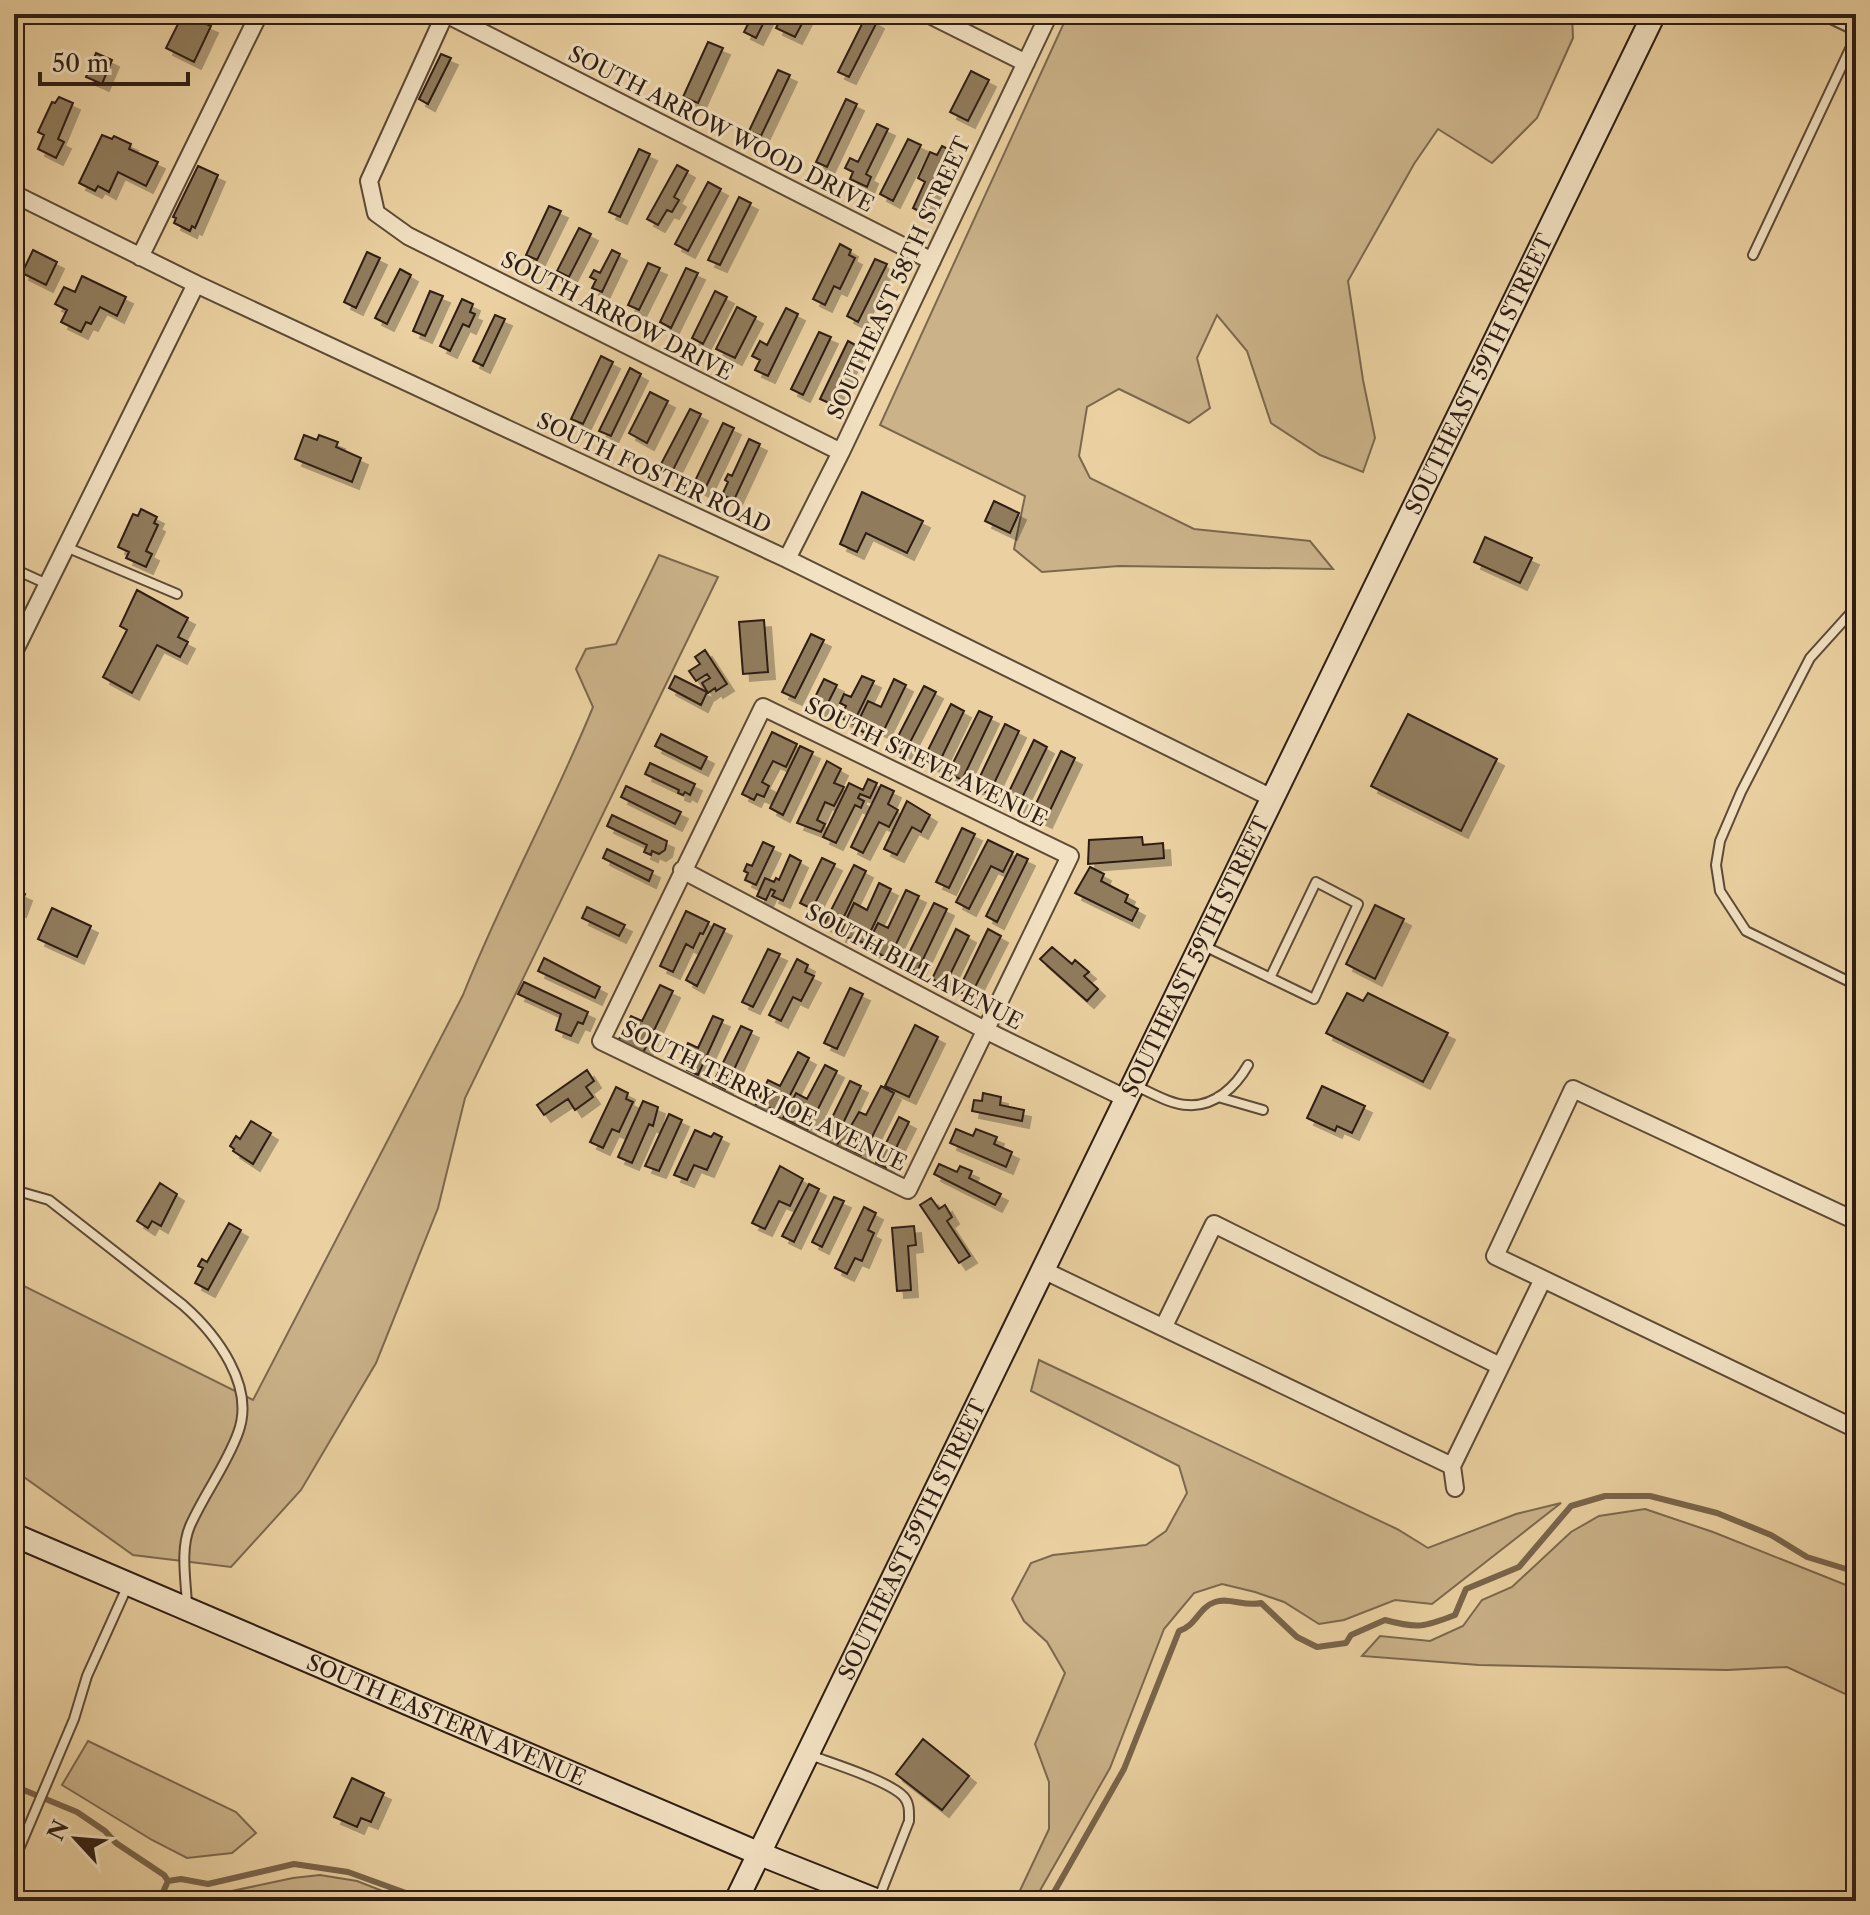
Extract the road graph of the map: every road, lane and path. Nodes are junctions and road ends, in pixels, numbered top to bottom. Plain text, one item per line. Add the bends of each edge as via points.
1 (259, 14) edge
2 (446, 14) edge
3 (928, 14) edge
4 (1049, 14) edge
5 (1654, 14) edge
6 (1820, 14) edge
7 (1856, 34) edge
8 (1026, 63) junction
9 (14, 194) edge
10 (1753, 255) dead end
11 (140, 257) junction
12 (932, 261) junction
13 (196, 284) junction
14 (841, 452) junction
15 (66, 547) junction
16 (787, 559) junction
17 (14, 569) edge
18 (47, 585) junction
19 (177, 594) dead end
20 (1856, 607) edge
21 (14, 652) edge
22 (1272, 798) junction
23 (682, 870) junction
24 (1202, 944) junction
25 (1270, 978) junction
26 (1856, 985) edge
27 (985, 1030) junction
28 (1248, 1065) dead end
29 (1130, 1092) junction
30 (1218, 1097) junction
31 (1263, 1110) dead end
32 (14, 1190) edge
33 (1856, 1221) edge
34 (1043, 1270) junction
35 (1543, 1279) junction
36 (1164, 1326) junction
37 (1500, 1366) junction
38 (1856, 1429) edge
39 (1452, 1466) junction
40 (1455, 1488) dead end
41 (14, 1535) edge
42 (129, 1584) junction
43 (187, 1609) junction
44 (809, 1754) junction
45 (760, 1854) junction
46 (14, 1861) edge
47 (736, 1901) edge
48 (878, 1901) edge

1 - 11 street
2 - 12 street, SOUTH ARROW WOOD DRIVE
2 - 14 street, SOUTH ARROW DRIVE via 369,181 376,213 408,236
3 - 8 street
4 - 8 street, SOUTHEAST 58TH STREET
5 - 22 main road, SOUTHEAST 59TH STREET
6 - 7 lane
7 - 10 lane
8 - 12 street, SOUTHEAST 58TH STREET
9 - 11 street, SOUTH FOSTER ROAD
11 - 13 street, SOUTH FOSTER ROAD
12 - 14 street, SOUTHEAST 58TH STREET
13 - 15 street
13 - 16 street, SOUTH FOSTER ROAD
14 - 16 street, SOUTHEAST 58TH STREET
15 - 18 street
15 - 19 lane
16 - 22 street, SOUTH FOSTER ROAD
17 - 18 lane
18 - 21 street
20 - 26 lane via 1810,658 1741,792 1716,865 1720,891 1746,931
22 - 24 main road, SOUTHEAST 59TH STREET
23 - 27 street, SOUTH BILL AVENUE
23 - 27 street, SOUTH TERRY JOE AVENUE via 601,1041 908,1190
23 - 27 street, SOUTH STEVE AVENUE via 763,707 1070,856
24 - 25 lane
24 - 29 main road, SOUTHEAST 59TH STREET
25 - 25 lane via 1314,999 1358,904 1316,882
27 - 29 street, SOUTH BILL AVENUE
28 - 30 lane via 1236,1085
29 - 30 lane via 1186,1106
29 - 34 main road, SOUTHEAST 59TH STREET
30 - 31 lane
32 - 43 lane via 49,1200 183,1305 224,1350 239,1387 242,1414 239,1432 189,1528
33 - 35 street via 1573,1089 1495,1256
34 - 36 street
34 - 44 main road, SOUTHEAST 59TH STREET
35 - 37 street
35 - 38 street
36 - 37 street via 1214,1224
36 - 39 street
37 - 39 street
39 - 40 street
41 - 42 main road, SOUTH EASTERN AVENUE
42 - 43 main road, SOUTH EASTERN AVENUE
42 - 46 lane
43 - 45 main road, SOUTH EASTERN AVENUE
44 - 45 main road, SOUTHEAST 59TH STREET
44 - 48 lane via 905,1798 909,1821
45 - 47 main road, SOUTHEAST 59TH STREET
45 - 48 main road, SOUTH EASTERN AVENUE

